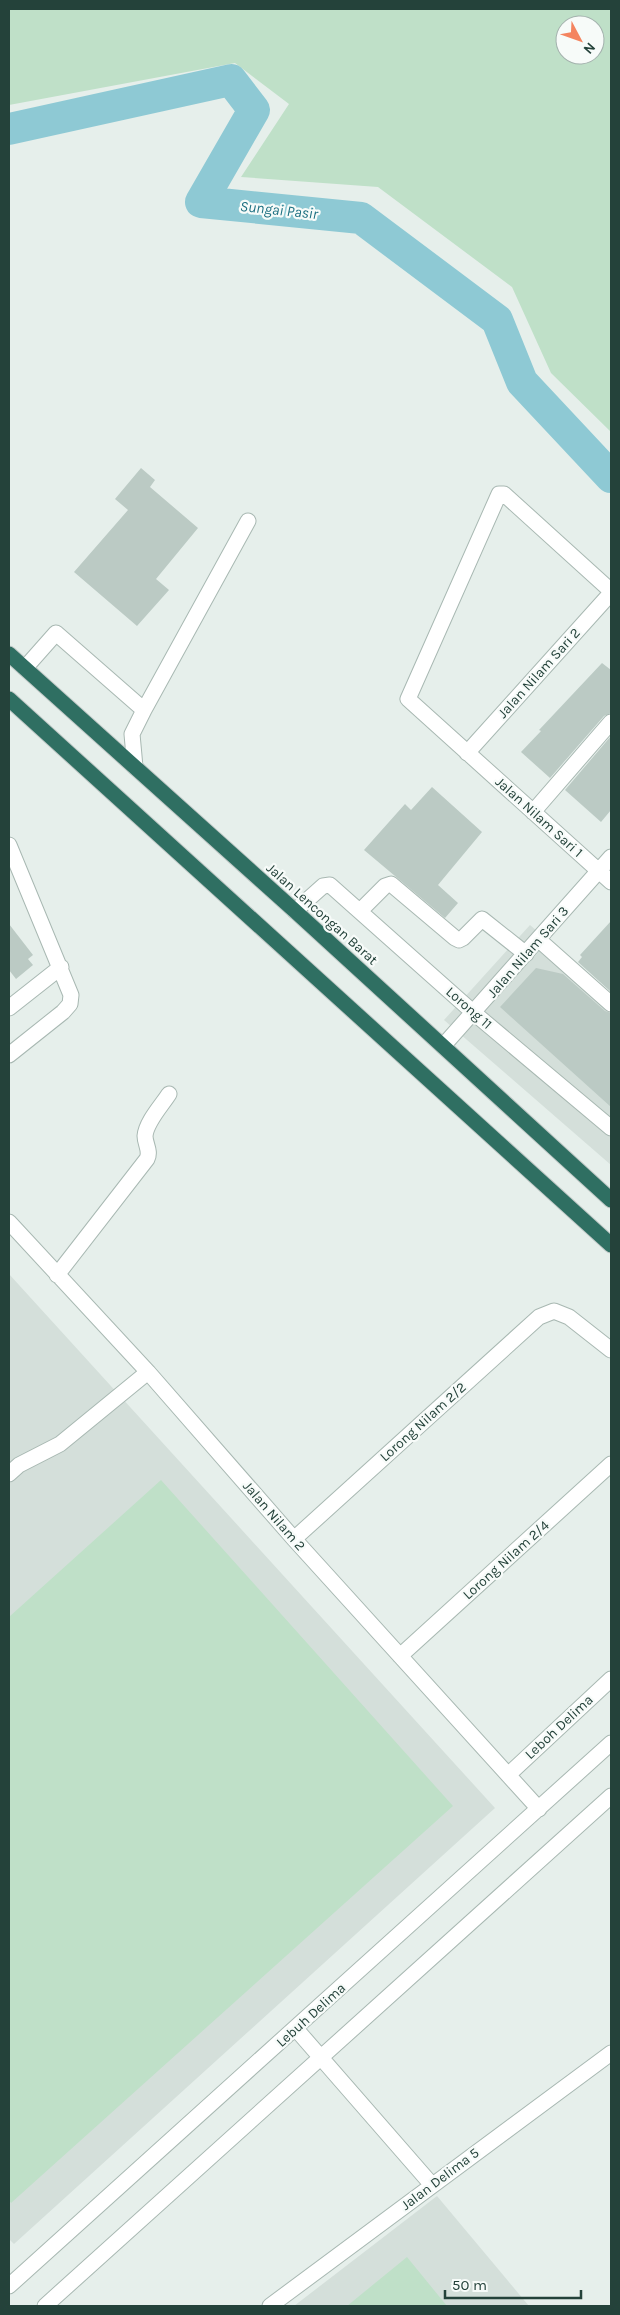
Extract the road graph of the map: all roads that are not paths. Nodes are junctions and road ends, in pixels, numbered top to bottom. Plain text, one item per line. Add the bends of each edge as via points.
1 (248, 520) dead end
2 (611, 592) edge
3 (9, 654) edge
4 (24, 668) junction
5 (9, 700) edge
6 (144, 710) junction
7 (611, 722) edge
8 (467, 753) junction
9 (135, 767) junction
10 (533, 812) junction
11 (9, 845) edge
12 (611, 857) edge
13 (599, 871) junction
14 (611, 882) edge
15 (295, 911) junction
16 (360, 911) junction
17 (539, 940) junction
18 (526, 954) junction
19 (60, 967) junction
20 (611, 1004) edge
21 (9, 1008) edge
22 (474, 1013) junction
23 (443, 1046) junction
24 (9, 1055) edge
25 (169, 1094) dead end
26 (611, 1128) edge
27 (611, 1200) edge
28 (9, 1222) edge
29 (611, 1245) edge
30 (58, 1275) junction
31 (611, 1350) edge
32 (148, 1372) junction
33 (611, 1464) edge
34 (9, 1474) edge
35 (294, 1538) junction
36 (400, 1656) junction
37 (611, 1679) edge
38 (611, 1743) edge
39 (508, 1775) junction
40 (611, 1796) edge
41 (539, 1809) junction
42 (296, 2029) junction
43 (611, 2053) edge
44 (321, 2058) junction
45 (432, 2185) junction
46 (11, 2280) edge
47 (45, 2306) edge
48 (270, 2306) edge

1 - 6 street
2 - 8 street, Jalan Nilam Sari 2
2 - 8 street, Jalan Nilam Sari 1 via 504,494 498,495 408,699
3 - 4 highway, Jalan Lencongan Barat
4 - 6 street via 56,633
4 - 9 highway, Jalan Lencongan Barat
5 - 29 highway
6 - 9 street via 132,734
7 - 10 street
8 - 10 street, Jalan Nilam Sari 1
9 - 15 highway, Jalan Lencongan Barat
10 - 13 street, Jalan Nilam Sari 1
11 - 19 street
12 - 13 street, Jalan Nilam Sari 3
13 - 14 street, Jalan Nilam Sari 1
13 - 17 street, Jalan Nilam Sari 3
15 - 16 street, Lorong 11 via 323,886 330,885
15 - 23 highway, Jalan Lencongan Barat
16 - 18 street via 391,884 455,938 463,938 482,919
16 - 22 street, Lorong 11
17 - 18 street, Jalan Nilam Sari 3
17 - 20 street
18 - 22 street, Jalan Nilam Sari 3
19 - 21 street
19 - 24 street via 71,995 70,1004
22 - 23 street, Jalan Nilam Sari 3
22 - 26 street, Lorong 11
23 - 27 highway, Jalan Lencongan Barat
25 - 30 street via 145,1136 147,1159
28 - 30 street, Jalan Nilam 2
30 - 32 street, Jalan Nilam 2
31 - 35 street, Lorong Nilam 2/2 via 569,1317 554,1311 539,1317
32 - 34 street via 60,1444 19,1465
32 - 35 street, Jalan Nilam 2
33 - 36 street, Lorong Nilam 2/4
35 - 36 street, Jalan Nilam 2
36 - 39 street, Jalan Nilam 2
37 - 39 street, Leboh Delima
38 - 41 street, Lebuh Delima
39 - 41 street, Jalan Nilam 2
40 - 44 street
41 - 42 street, Lebuh Delima
42 - 44 street
42 - 46 street, Lebuh Delima
43 - 45 street, Jalan Delima 5
44 - 45 street
44 - 47 street
45 - 48 street, Jalan Delima 5

